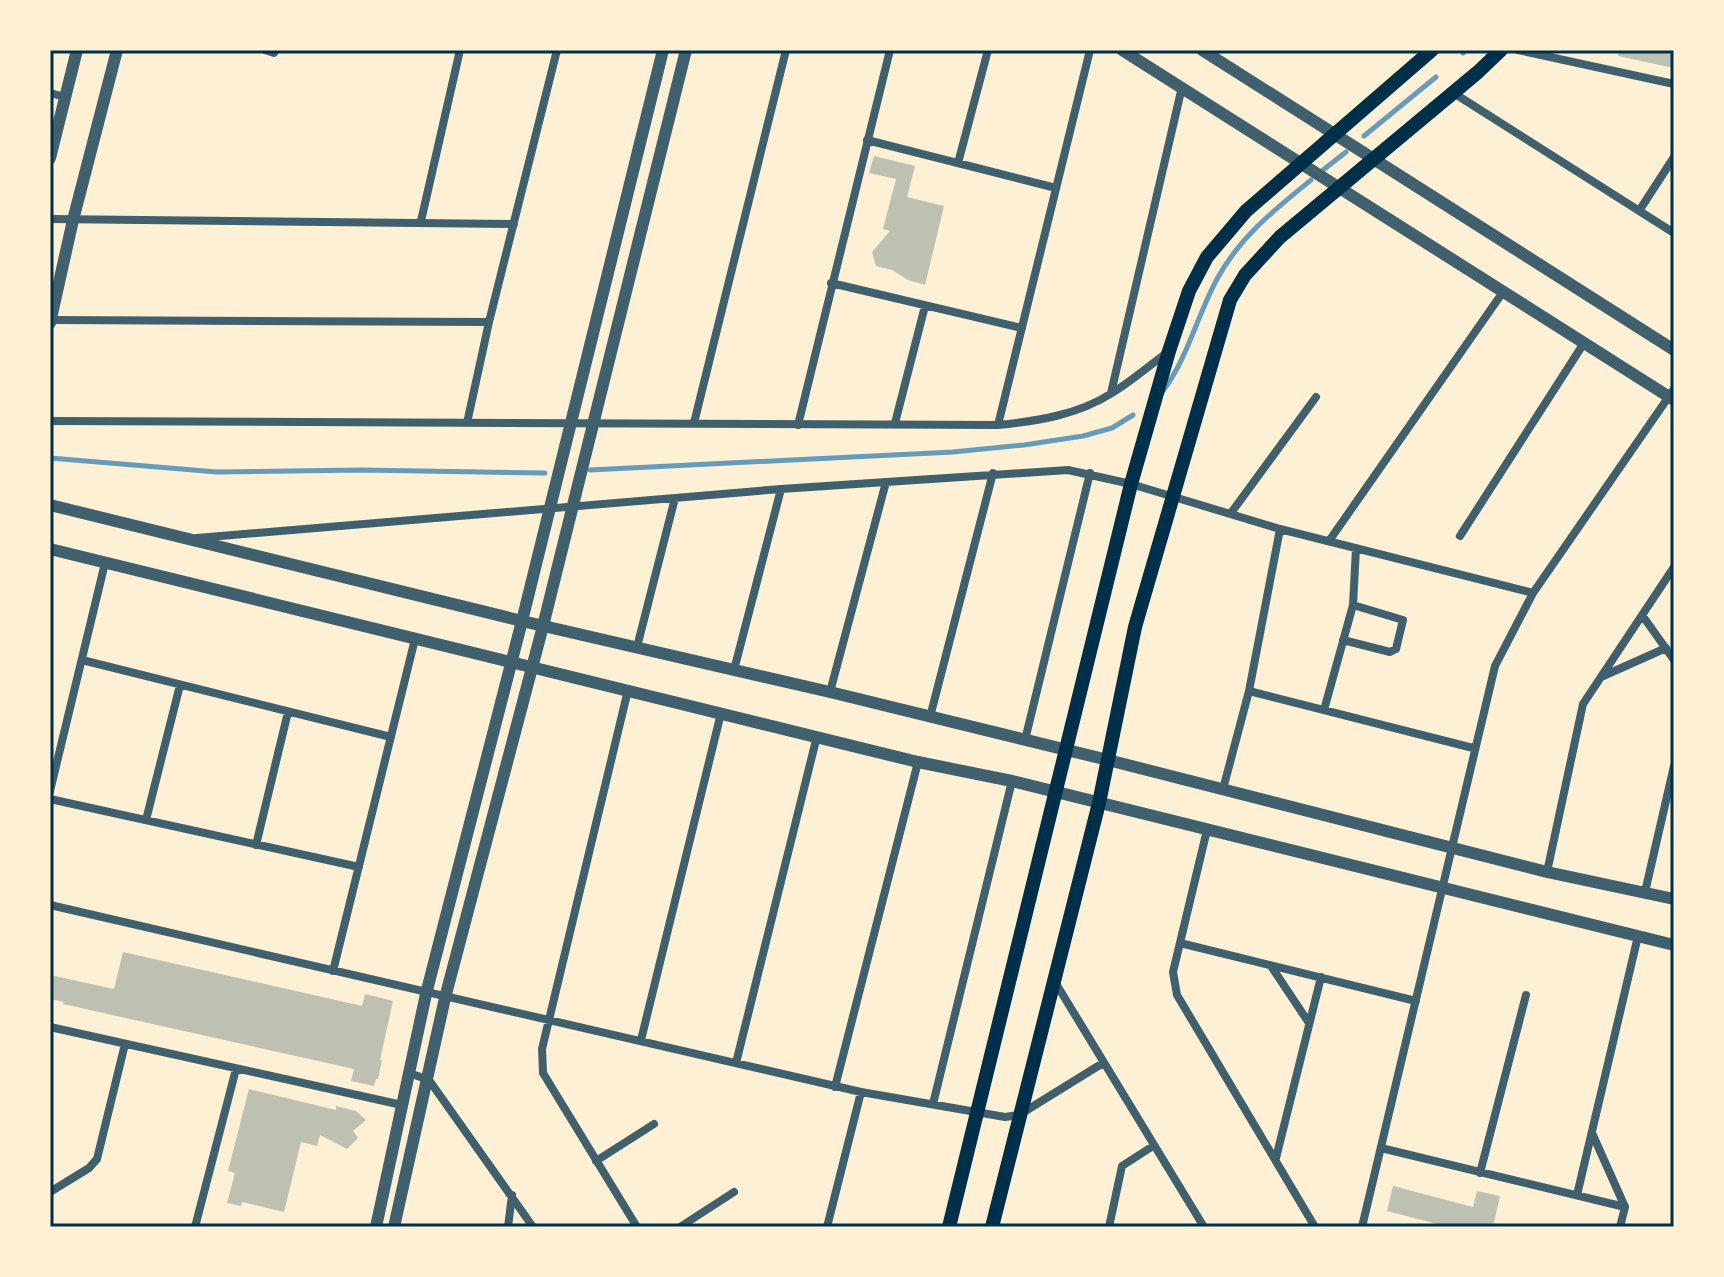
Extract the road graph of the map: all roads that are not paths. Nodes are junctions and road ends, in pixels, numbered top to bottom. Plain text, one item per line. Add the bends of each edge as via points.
1 (77, 50) edge
2 (117, 50) edge
3 (265, 50) edge
4 (275, 50) edge
5 (460, 50) edge
6 (557, 50) edge
7 (663, 50) edge
8 (686, 50) edge
9 (786, 50) edge
10 (890, 50) edge
11 (988, 50) edge
12 (1090, 50) edge
13 (1122, 50) edge
14 (1202, 50) edge
15 (1432, 50) edge
16 (1501, 50) edge
17 (1518, 50) edge
18 (1674, 84) edge
19 (1182, 86) junction
20 (1452, 92) junction
21 (50, 93) edge
22 (65, 97) junction
23 (54, 122) edge
24 (1334, 136) junction
25 (867, 140) junction
26 (1674, 157) edge
27 (50, 158) edge
28 (635, 160) junction
29 (1374, 160) junction
30 (958, 163) junction
31 (1302, 164) junction
32 (657, 166) junction
33 (1056, 188) junction
34 (1339, 188) junction
35 (1639, 211) junction
36 (50, 219) edge
37 (73, 220) junction
38 (421, 221) junction
39 (514, 224) junction
40 (1674, 233) edge
41 (831, 283) junction
42 (1503, 292) junction
43 (925, 306) junction
44 (50, 322) edge
45 (489, 322) junction
46 (1022, 328) junction
47 (1584, 343) junction
48 (1674, 350) edge
49 (1169, 351) junction
50 (1111, 394) junction
51 (1672, 395) edge
52 (1316, 397) dead end
53 (50, 421) edge
54 (467, 423) junction
55 (571, 423) junction
56 (592, 423) junction
57 (694, 423) junction
58 (895, 423) junction
59 (798, 425) junction
60 (998, 425) junction
61 (993, 473) junction
62 (1090, 473) junction
63 (886, 482) junction
64 (1131, 484) junction
65 (781, 489) junction
66 (1172, 496) junction
67 (675, 498) junction
68 (50, 505) edge
69 (572, 506) junction
70 (550, 508) junction
71 (1231, 513) junction
72 (1280, 529) junction
73 (1460, 536) dead end
74 (184, 539) junction
75 (1329, 541) junction
76 (1356, 548) junction
77 (50, 549) edge
78 (105, 563) junction
79 (1674, 567) edge
80 (1533, 593) junction
81 (1353, 605) junction
82 (1642, 615) junction
83 (522, 621) junction
84 (543, 626) junction
85 (415, 639) junction
86 (1343, 640) junction
87 (637, 647) junction
88 (1666, 648) junction
89 (82, 660) junction
90 (1674, 660) edge
91 (511, 662) junction
92 (532, 668) junction
93 (734, 670) junction
94 (1601, 677) junction
95 (180, 685) junction
96 (628, 690) junction
97 (1249, 691) junction
98 (830, 692) junction
99 (1324, 710) junction
100 (288, 712) junction
101 (721, 713) junction
102 (930, 717) junction
103 (817, 736) junction
104 (391, 737) junction
105 (1025, 740) junction
106 (1473, 748) junction
107 (1066, 750) junction
108 (1108, 760) junction
109 (918, 762) junction
110 (1674, 766) edge
111 (1012, 781) junction
112 (1672, 782) edge
113 (1223, 789) junction
114 (50, 791) edge
115 (1056, 792) junction
116 (50, 799) edge
117 (1099, 803) junction
118 (146, 820) junction
119 (1207, 830) junction
120 (256, 845) junction
121 (1450, 848) junction
122 (359, 867) junction
123 (1547, 872) junction
124 (1442, 888) junction
125 (1645, 892) junction
126 (1674, 899) edge
127 (50, 905) edge
128 (1638, 936) junction
129 (1180, 943) junction
130 (1674, 945) edge
131 (1271, 965) junction
132 (333, 971) junction
133 (1321, 977) junction
134 (1055, 981) junction
135 (426, 994) junction
136 (1526, 995) dead end
137 (445, 998) junction
138 (1416, 1001) junction
139 (547, 1020) junction
140 (1309, 1023) junction
141 (50, 1027) edge
142 (641, 1040) junction
143 (125, 1044) junction
144 (736, 1063) junction
145 (1103, 1063) junction
146 (236, 1069) junction
147 (409, 1073) junction
148 (429, 1080) junction
149 (835, 1087) junction
150 (861, 1092) junction
151 (933, 1104) junction
152 (402, 1105) junction
153 (977, 1113) junction
154 (1019, 1115) junction
155 (654, 1124) dead end
156 (1592, 1132) junction
157 (1153, 1146) junction
158 (1381, 1148) junction
159 (1276, 1158) junction
160 (596, 1161) junction
161 (1480, 1173) junction
162 (50, 1192) edge
163 (734, 1192) dead end
164 (512, 1195) junction
165 (1577, 1195) junction
166 (1625, 1207) junction
167 (195, 1227) edge
168 (376, 1227) edge
169 (394, 1227) edge
170 (508, 1227) edge
171 (533, 1227) edge
172 (637, 1227) edge
173 (680, 1227) edge
174 (827, 1227) edge
175 (949, 1227) edge
176 (992, 1227) edge
177 (1109, 1227) edge
178 (1204, 1227) edge
179 (1315, 1227) edge
180 (1362, 1227) edge
181 (1620, 1227) edge

1 - 22 street
2 - 37 street
3 - 4 street
5 - 38 street
6 - 39 street
7 - 28 street
8 - 32 street
9 - 57 street
10 - 25 street
11 - 30 street
12 - 33 street
13 - 19 street
14 - 24 street
15 - 24 main road
16 - 20 main road
17 - 18 street
19 - 31 street
19 - 50 street
20 - 29 main road
20 - 35 street
21 - 22 street
22 - 23 street
23 - 27 street
24 - 29 street
24 - 31 main road
25 - 30 street
25 - 41 street
26 - 35 street
28 - 32 street
28 - 55 street
29 - 34 main road
29 - 48 street
30 - 33 street
31 - 34 street
31 - 49 main road via 1246,211 1207,257
32 - 56 street
33 - 46 street
34 - 42 street
34 - 66 main road via 1261,256 1230,300
35 - 40 street
36 - 37 street
37 - 38 street
37 - 44 street
38 - 39 street
39 - 45 street
41 - 43 street
41 - 59 street
42 - 47 street
42 - 75 street
43 - 46 street
43 - 58 street
44 - 45 street
45 - 54 street
46 - 60 street
47 - 51 street
47 - 73 street
49 - 50 street
49 - 64 main road
50 - 60 street via 1043,420
51 - 80 street
52 - 71 street
53 - 54 street
54 - 55 street
55 - 56 street
55 - 70 street
56 - 57 street
56 - 69 street
57 - 59 street
58 - 59 street
58 - 60 street
61 - 62 street
61 - 63 street
61 - 102 street
62 - 64 street
62 - 105 street
63 - 65 street
63 - 98 street
64 - 66 street
64 - 107 main road
65 - 67 street
65 - 93 street
66 - 71 street
66 - 108 main road via 1135,627
67 - 69 street
67 - 87 street
68 - 74 street
69 - 70 street
69 - 84 street
70 - 74 street
70 - 83 street
71 - 72 street
72 - 75 street
72 - 97 street
74 - 83 street
75 - 76 street
76 - 80 street
76 - 81 street
77 - 78 street
78 - 85 street
78 - 89 street
79 - 82 street
80 - 106 street via 1495,666
81 - 86 street
81 - 86 street via 1403,620 1394,651
82 - 88 street
82 - 94 street
83 - 84 street
83 - 91 street
84 - 87 street
84 - 92 street
85 - 91 street
85 - 104 street
86 - 99 street
87 - 93 street
88 - 90 street
88 - 94 street
89 - 95 street
89 - 114 street
91 - 92 street
91 - 135 street
92 - 96 street
92 - 137 street
93 - 98 street
94 - 123 street via 1583,704
95 - 100 street
95 - 118 street
96 - 101 street
96 - 139 street
97 - 99 street
97 - 113 street
98 - 102 street
99 - 106 street
100 - 104 street
100 - 120 street
101 - 103 street
101 - 142 street
102 - 105 street
103 - 109 street
103 - 144 street
104 - 122 street
105 - 107 street
106 - 121 street
107 - 108 street
107 - 115 main road
108 - 113 street
108 - 117 main road
109 - 111 street
109 - 149 street
110 - 112 street
111 - 115 street
111 - 151 street
112 - 125 street
113 - 121 street
115 - 117 street
115 - 153 main road
116 - 118 street
117 - 119 street
117 - 134 main road
118 - 120 street
119 - 124 street
119 - 129 street
120 - 122 street
121 - 123 street
121 - 124 street
122 - 132 street
123 - 125 street
124 - 128 street
124 - 138 street
125 - 126 street
127 - 132 street
128 - 130 street
128 - 156 street
129 - 131 street
129 - 159 street via 1173,972 1177,995
131 - 133 street
131 - 140 street
132 - 135 street
133 - 138 street
133 - 140 street
134 - 145 street
134 - 154 main road
135 - 137 street
135 - 147 street
136 - 161 street
137 - 139 street
137 - 148 street
138 - 158 street
139 - 142 street
139 - 160 street via 543,1073
140 - 159 street
141 - 143 street
142 - 144 street
143 - 146 street
143 - 162 street via 97,1159
144 - 149 street
145 - 154 street
145 - 157 street
146 - 152 street
146 - 167 street
147 - 148 street
147 - 152 street
148 - 164 street
148 - 169 street
149 - 150 street
150 - 151 street
150 - 174 street
151 - 153 street
152 - 168 street
153 - 154 street
153 - 175 main road
154 - 176 main road
155 - 160 street
156 - 165 street
156 - 166 street
157 - 177 street via 1122,1166
157 - 178 street
158 - 161 street
158 - 180 street
159 - 179 street
160 - 172 street
161 - 165 street
163 - 173 street
164 - 170 street
164 - 171 street
165 - 166 street
166 - 181 street

